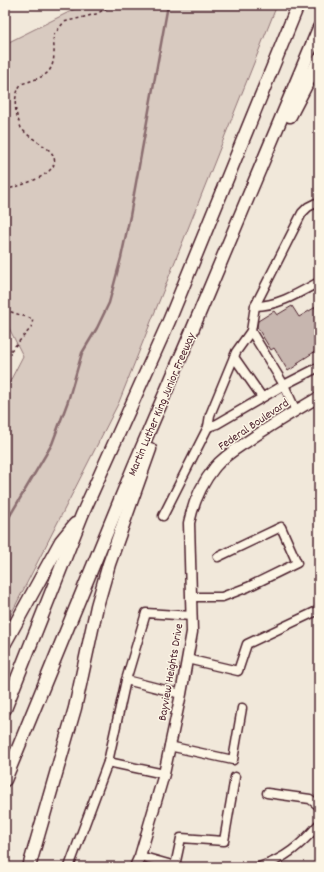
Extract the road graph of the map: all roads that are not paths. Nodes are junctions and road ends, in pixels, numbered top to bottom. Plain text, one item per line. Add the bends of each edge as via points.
1 (298, 5) edge
2 (319, 28) edge
3 (319, 60) edge
4 (250, 191) junction
5 (319, 204) edge
6 (319, 282) edge
7 (255, 306) junction
8 (251, 331) junction
9 (188, 340) junction
10 (234, 357) junction
11 (319, 366) edge
12 (284, 385) junction
13 (262, 397) junction
14 (319, 397) edge
15 (296, 411) junction
16 (208, 427) junction
17 (206, 479) joint
18 (82, 515) junction
19 (163, 516) dead end
20 (218, 557) dead end
21 (191, 597) junction
22 (319, 610) edge
23 (192, 616) junction
24 (5, 643) edge
25 (187, 659) junction
26 (126, 680) junction
27 (181, 694) junction
28 (242, 708) dead end
29 (5, 709) edge
30 (170, 746) junction
31 (108, 762) junction
32 (164, 774) junction
33 (234, 777) dead end
34 (5, 780) edge
35 (267, 793) dead end
36 (319, 806) edge
37 (319, 824) edge
38 (140, 856) junction
39 (279, 864) edge
40 (177, 866) edge
41 (29, 867) edge
42 (69, 867) edge
43 (135, 867) edge
44 (259, 867) edge

1 - 18 highway, Martin Luther King Junior Freeway via 170,322
2 - 4 highway, Martin Luther King Junior Freeway
3 - 4 highway
4 - 9 highway, Martin Luther King Junior Freeway
5 - 7 street via 308,207 302,213
6 - 7 street via 295,295 265,306
7 - 8 street
8 - 10 street
8 - 12 street
9 - 34 highway, Martin Luther King Junior Freeway
9 - 41 highway via 109,564 97,606 75,708
10 - 13 street
10 - 16 street via 210,415
11 - 12 street
12 - 13 street
12 - 15 street
13 - 16 street
14 - 15 main road, Federal Boulevard
15 - 17 main road, Federal Boulevard via 227,454
16 - 19 street
17 - 21 main road, Bayview Heights Drive via 189,523
18 - 24 highway via 61,541
18 - 29 highway, Martin Luther King Junior Freeway
20 - 21 street via 281,527 297,563 222,597
21 - 23 main road, Bayview Heights Drive
22 - 25 street via 247,644 238,672
23 - 25 main road, Bayview Heights Drive
23 - 26 street via 146,613
25 - 27 main road, Bayview Heights Drive
26 - 27 street
26 - 31 street
27 - 30 main road, Bayview Heights Drive
28 - 30 street via 234,760
30 - 32 main road, Bayview Heights Drive
31 - 32 street
31 - 42 street
32 - 38 main road, Bayview Heights Drive
33 - 40 street via 224,841 181,838
35 - 36 street via 310,799
37 - 39 street via 306,840
38 - 40 street
38 - 43 main road, Bayview Heights Drive
39 - 44 street

